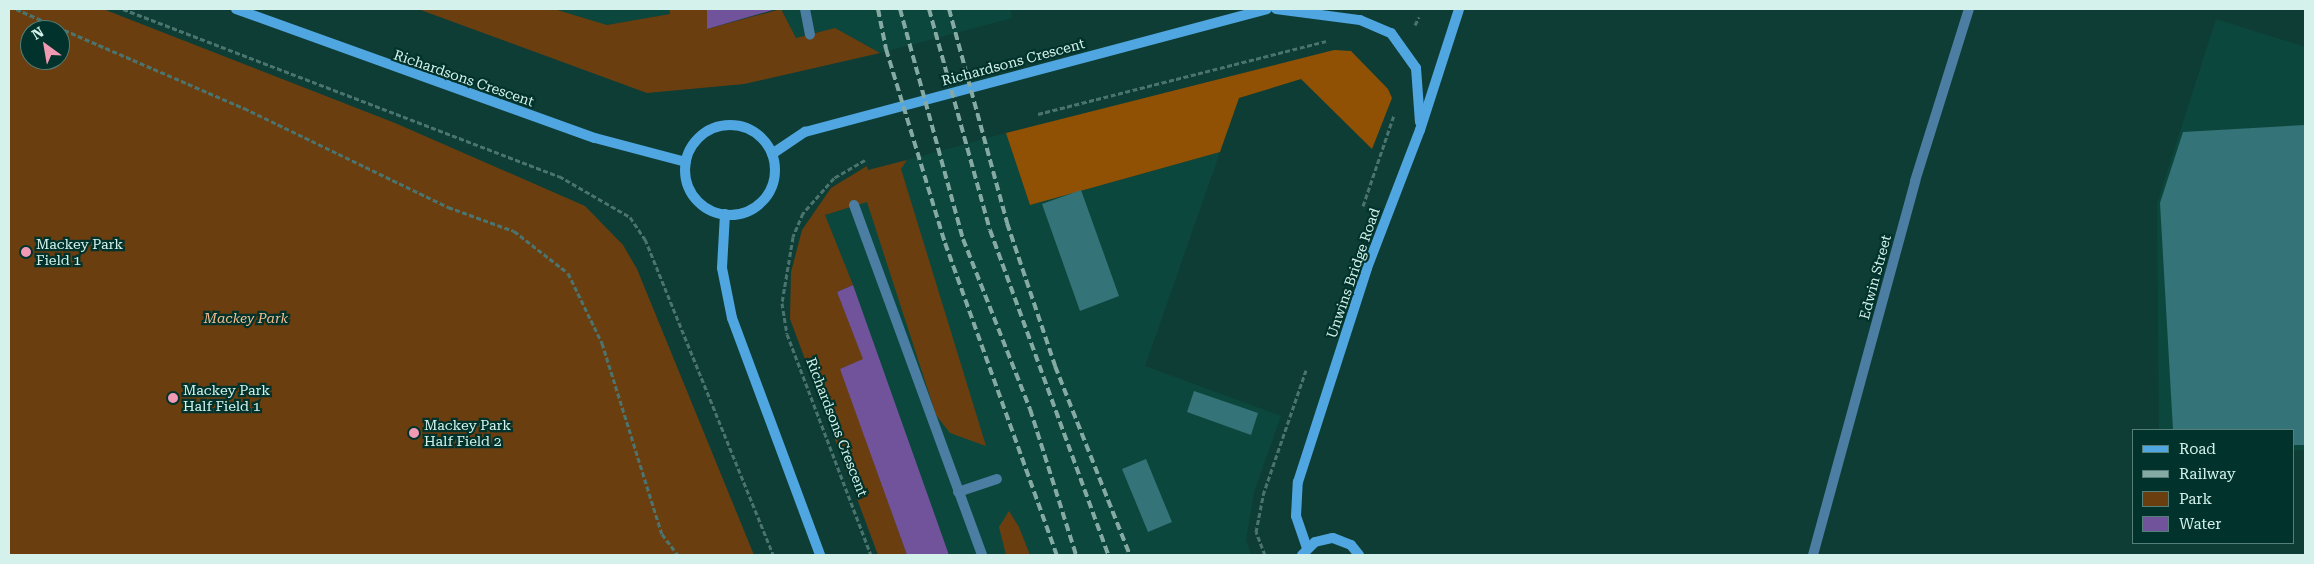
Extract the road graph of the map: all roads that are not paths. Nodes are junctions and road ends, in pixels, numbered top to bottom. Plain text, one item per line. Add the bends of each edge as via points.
1 (236, 9) edge
2 (805, 9) edge
3 (1267, 9) edge
4 (1276, 9) edge
5 (1459, 9) edge
6 (1969, 9) edge
7 (810, 35) dead end
8 (1420, 130) junction
9 (772, 154) junction
10 (686, 162) junction
11 (854, 205) dead end
12 (725, 214) junction
13 (997, 479) dead end
14 (958, 492) junction
15 (1305, 552) edge
16 (820, 555) edge
17 (982, 555) edge
18 (1359, 555) edge
19 (1813, 555) edge

1 - 10 main road, Richardsons Crescent via 595,138
2 - 7 street
3 - 9 main road, Richardsons Crescent via 805,132
4 - 8 main road via 1360,20 1391,33 1416,68
5 - 8 main road, Unwins Bridge Road
6 - 19 street, Edwin Street via 1915,181
8 - 15 main road, Unwins Bridge Road via 1366,268 1298,482 1296,516
9 - 10 main road via 754,132 726,125 700,136
9 - 12 main road via 775,169 766,197 754,207
10 - 12 main road via 690,190 699,202
11 - 14 street
12 - 16 main road via 722,268 732,318
13 - 14 street
14 - 17 street
15 - 18 main road via 1333,538 1351,545

